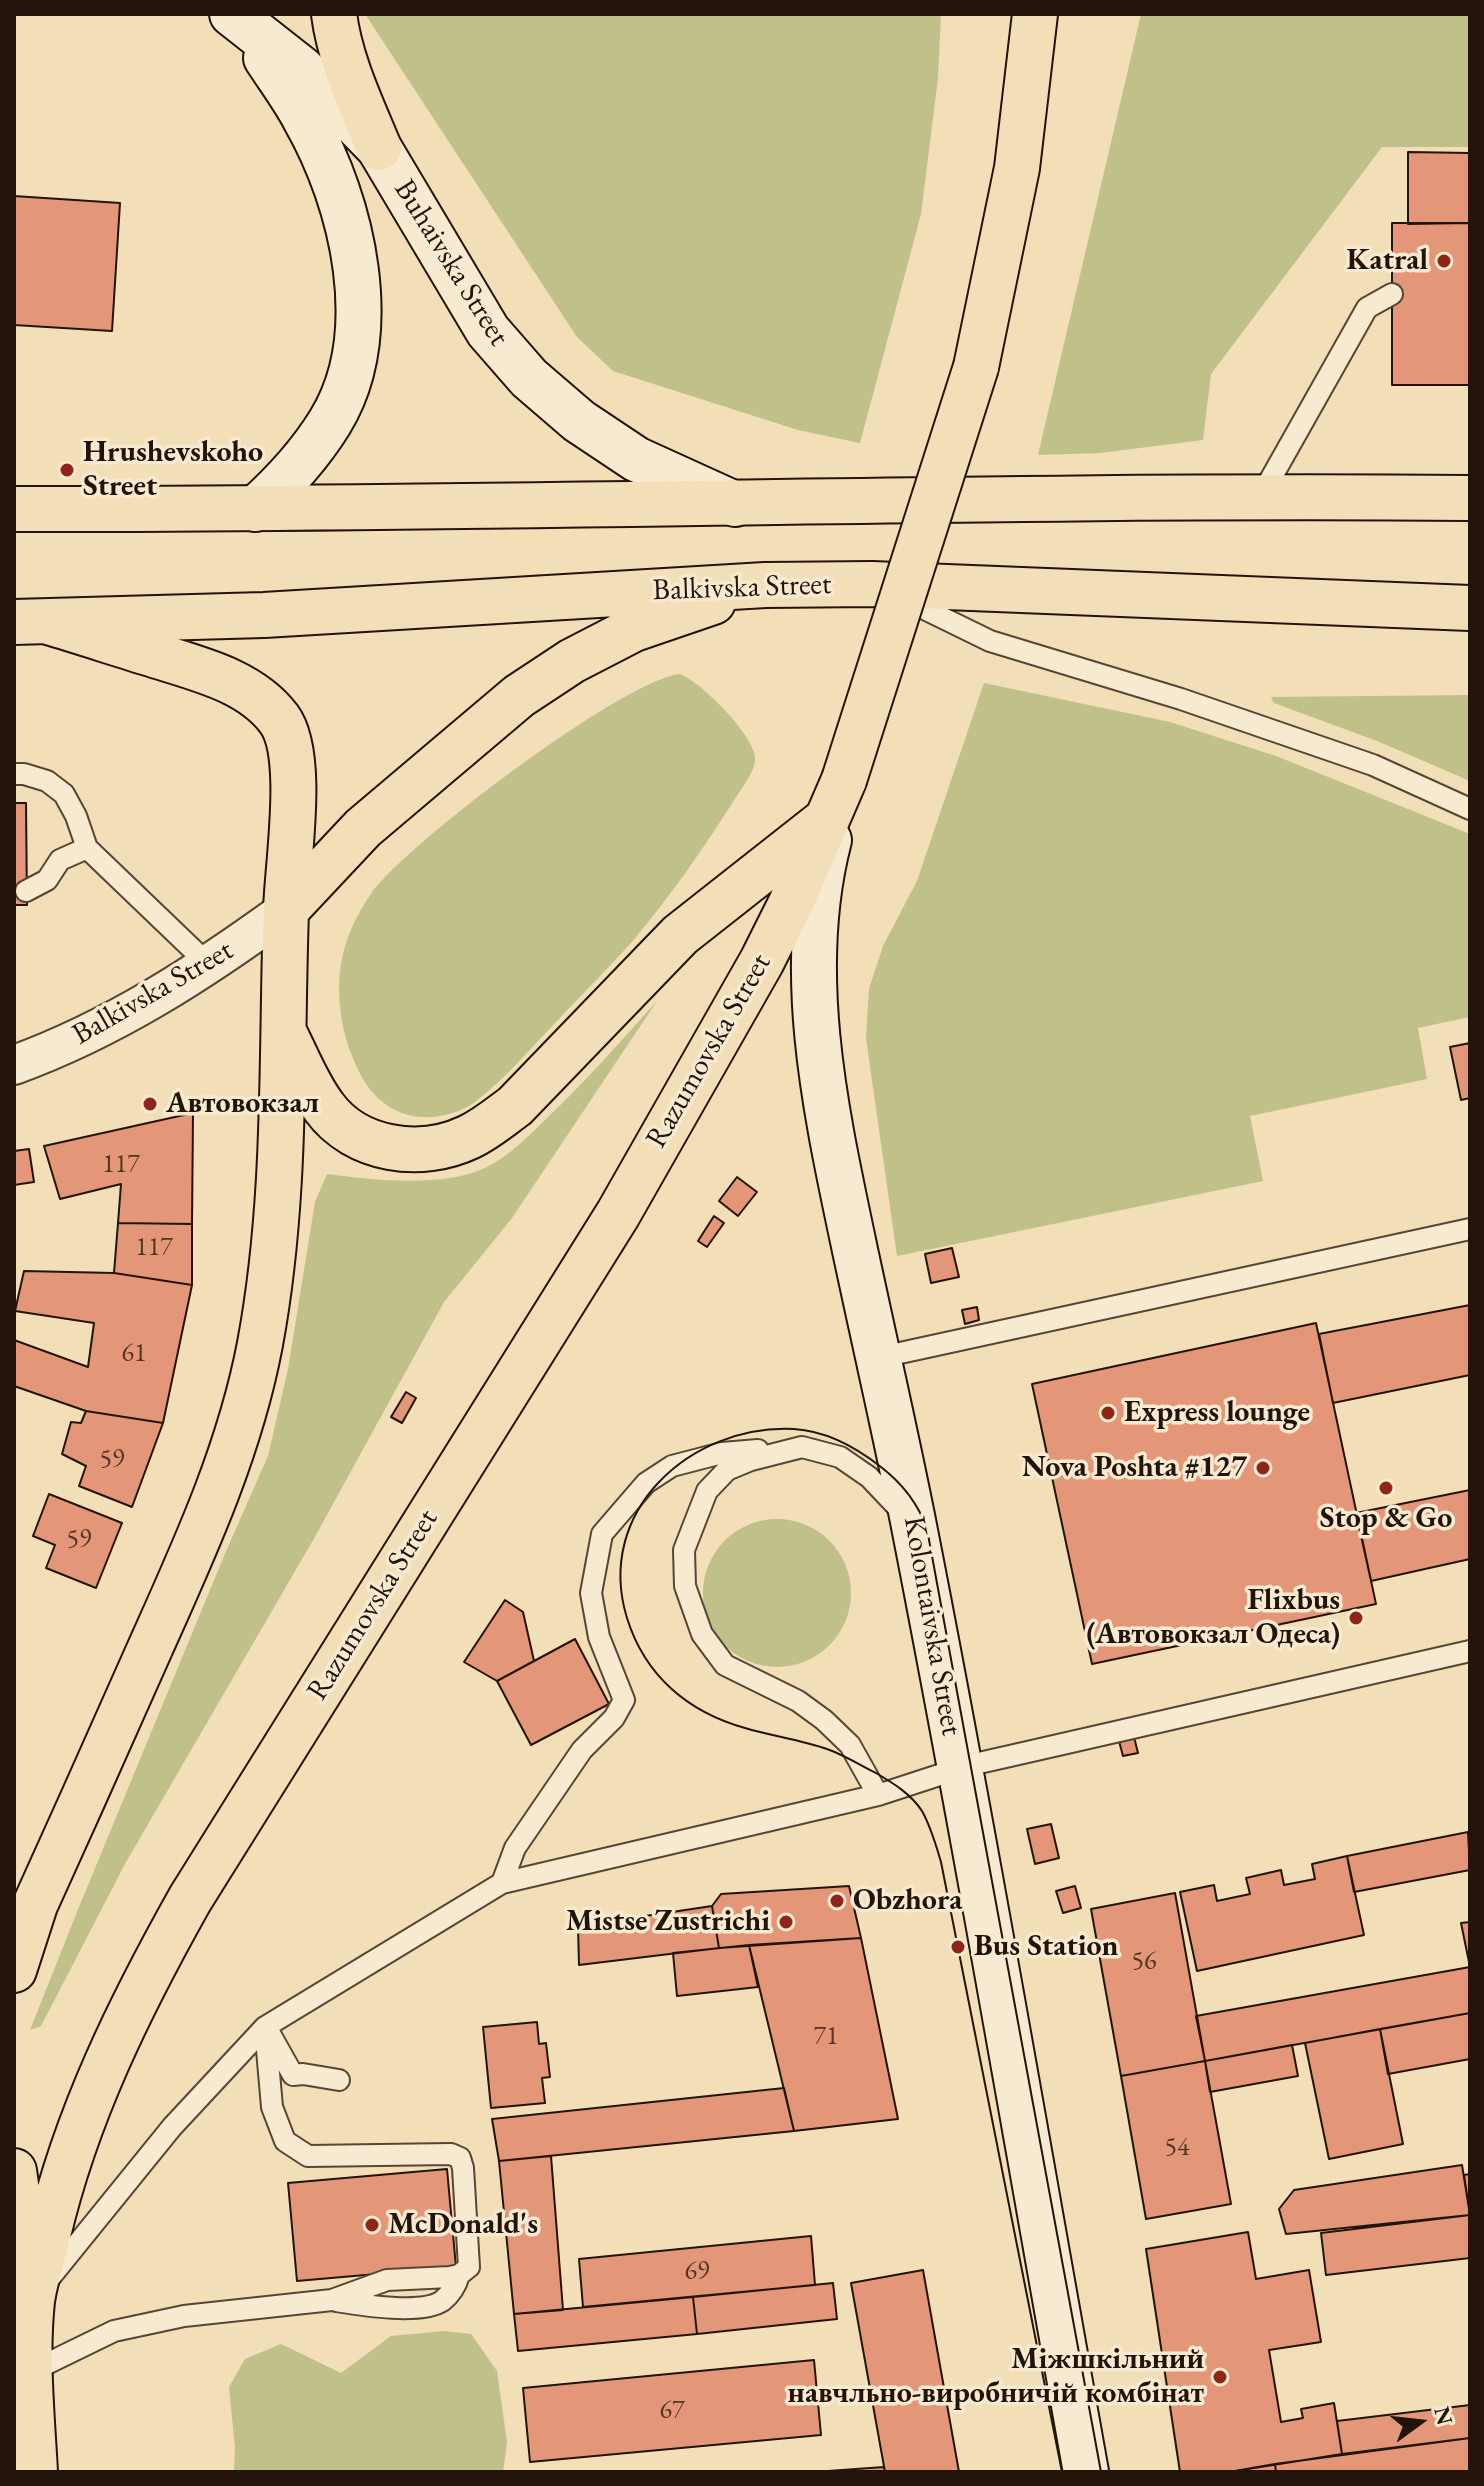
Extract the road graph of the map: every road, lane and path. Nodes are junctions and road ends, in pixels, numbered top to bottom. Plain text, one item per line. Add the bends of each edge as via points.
1 (334, 14) edge
2 (1035, 14) edge
3 (236, 16) edge
4 (379, 148) junction
5 (1392, 294) dead end
6 (1261, 496) junction
7 (1470, 498) edge
8 (735, 504) junction
9 (14, 509) edge
10 (255, 509) junction
11 (872, 584) junction
12 (765, 585) junction
13 (1470, 608) edge
14 (31, 622) edge
15 (14, 774) edge
16 (836, 800) junction
17 (1470, 809) edge
18 (87, 848) junction
19 (26, 891) dead end
20 (286, 910) junction
21 (210, 966) junction
22 (285, 1034) junction
23 (14, 1065) edge
24 (1470, 1229) edge
25 (877, 1358) junction
26 (802, 1447) junction
27 (913, 1525) junction
28 (1470, 1651) edge
29 (958, 1769) junction
30 (878, 1795) junction
31 (502, 1883) junction
32 (14, 1970) edge
33 (265, 2027) junction
34 (293, 2075) junction
35 (339, 2080) dead end
36 (272, 2107) junction
37 (14, 2171) edge
38 (459, 2275) junction
39 (23, 2300) edge
40 (332, 2300) junction
41 (30, 2372) junction
42 (35, 2472) edge
43 (1086, 2472) edge

1 - 4 main road via 354,88
2 - 16 main road, Razumovska Street, bridge via 1017,168 976,367
3 - 4 main road, Buhaivska Street via 302,69
3 - 10 main road via 306,120 332,175 350,234 357,283 358,332 349,378 331,421 289,479
4 - 8 main road, Buhaivska Street via 488,331 529,378 579,421 636,459
5 - 6 lane via 1367,308
6 - 7 main road
6 - 8 main road
8 - 10 main road
9 - 10 main road
11 - 12 main road, Balkivska Street
11 - 13 main road, Balkivska Street
11 - 17 lane via 990,641 1373,765
12 - 14 main road, Balkivska Street via 264,615
12 - 20 main road via 634,629 519,696 363,828
14 - 20 main road via 200,669 264,701 283,723 291,750
15 - 18 lane via 47,781 64,794
16 - 22 main road via 680,935 515,1106 467,1138 401,1149 358,1137 324,1108
16 - 25 main road, Kolontaivska Street via 817,898 816,1024 829,1124
16 - 39 main road, Razumovska Street via 762,961 618,1214 152,1967 78,2132
18 - 19 lane via 60,860 47,880
18 - 21 lane
20 - 21 street, Balkivska Street
20 - 22 main road
21 - 23 street, Balkivska Street via 50,1052
22 - 32 main road via 276,1238 259,1346 237,1436 210,1514 35,1905
24 - 25 lane
25 - 27 main road, Kolontaivska Street
26 - 27 lane via 840,1457 859,1470
26 - 30 lane via 727,1470 707,1491 684,1550 685,1586 702,1634 725,1665 824,1720 850,1745
26 - 31 lane via 722,1453 672,1466 646,1483 602,1534 591,1593 599,1637 624,1700 582,1750 515,1848
27 - 29 main road, Kolontaivska Street
28 - 29 lane
29 - 30 lane
29 - 43 main road, Kolontaivska Street
30 - 31 lane
31 - 33 lane
33 - 34 lane
33 - 36 lane
33 - 39 lane
34 - 35 lane
34 - 36 lane
36 - 38 lane via 285,2141 308,2156 460,2158 470,2255 469,2267
37 - 39 main road
38 - 40 lane via 387,2280
38 - 40 lane via 440,2303 389,2308
39 - 41 main road, Razumovska Street
40 - 41 lane via 184,2316 114,2331
41 - 42 main road, Razumovska Street

